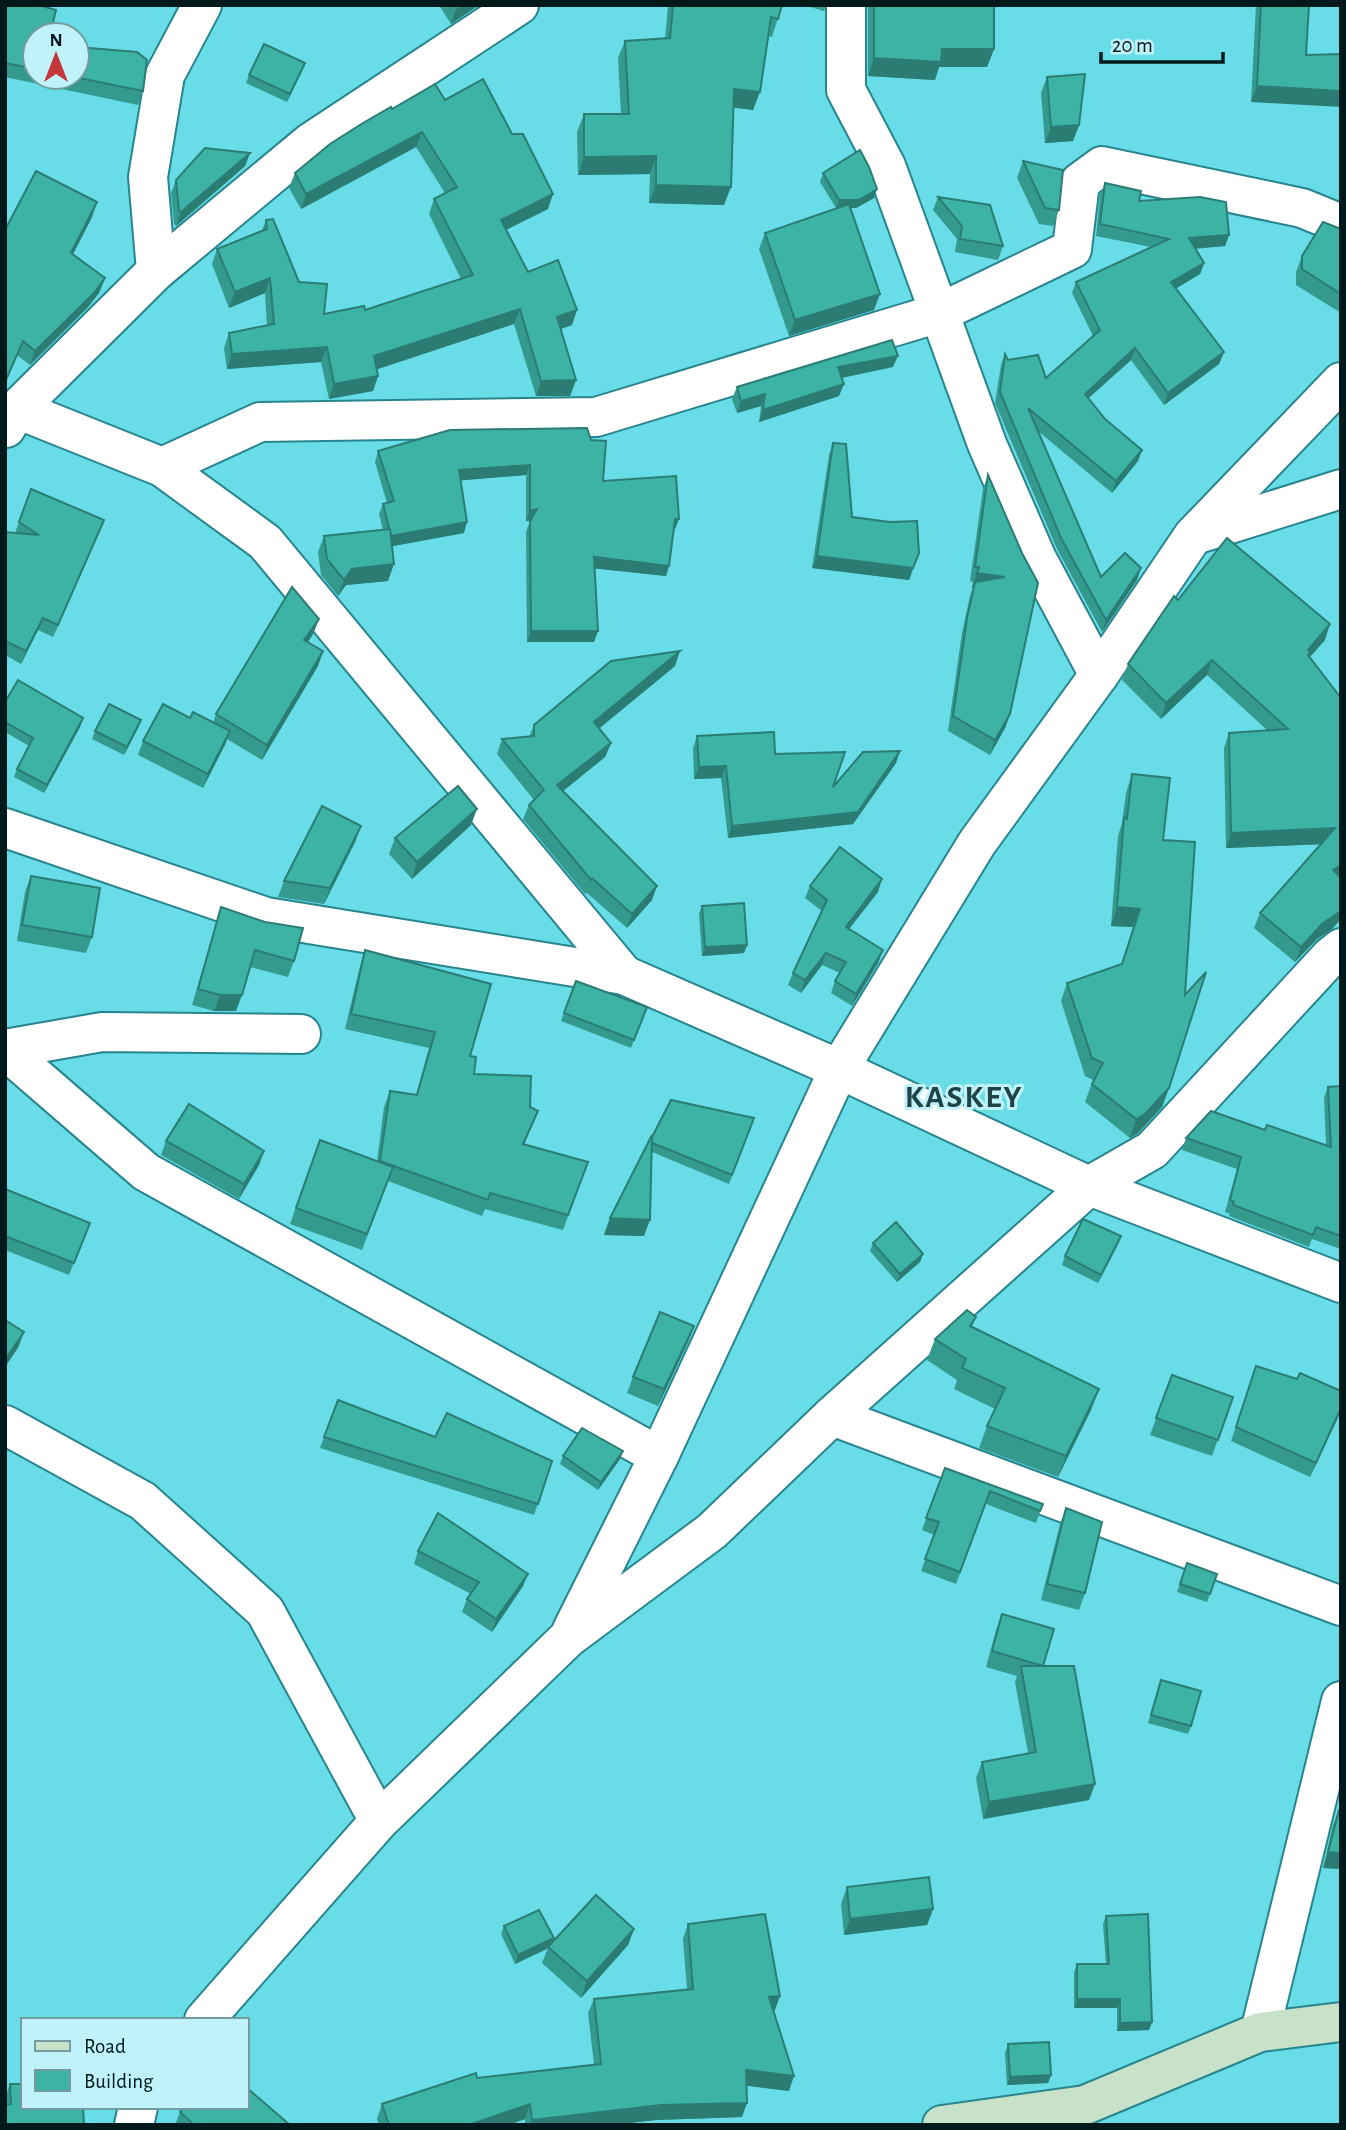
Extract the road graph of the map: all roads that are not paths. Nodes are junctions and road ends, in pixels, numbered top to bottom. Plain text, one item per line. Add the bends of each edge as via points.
1 (202, 5) edge
2 (519, 5) edge
3 (846, 5) edge
4 (1341, 224) edge
5 (156, 271) junction
6 (939, 313) junction
7 (1341, 382) edge
8 (11, 420) edge
9 (162, 467) junction
10 (1341, 489) edge
11 (1193, 536) junction
12 (1099, 675) junction
13 (5, 828) edge
14 (1341, 948) edge
15 (624, 975) junction
16 (301, 1034) dead end
17 (5, 1050) edge
18 (839, 1069) junction
19 (1089, 1186) junction
20 (1341, 1283) edge
21 (832, 1416) junction
22 (5, 1425) edge
23 (659, 1457) junction
24 (1341, 1606) edge
25 (568, 1638) junction
26 (1341, 1701) edge
27 (379, 1821) junction
28 (206, 2018) edge
29 (1341, 2022) edge
30 (1260, 2032) junction
31 (942, 2125) edge

1 - 5 street via 165,75 148,177
2 - 5 street via 311,142
3 - 6 street via 846,90 886,166
4 - 6 street via 1302,208 1102,166 1080,182 1072,249
5 - 8 street
6 - 9 street via 596,417 260,422
6 - 12 street via 987,444 1037,559
7 - 11 street
8 - 9 street
9 - 15 street via 265,542
10 - 11 street
11 - 12 street
12 - 18 street via 977,843
13 - 15 street via 266,917
14 - 19 street via 1152,1150
15 - 18 street
16 - 17 street via 102,1032
17 - 23 street via 146,1172
18 - 19 street
18 - 23 street
19 - 20 street
19 - 21 street
21 - 24 street
21 - 25 street via 712,1531
22 - 27 street via 143,1501 265,1611
23 - 25 street
25 - 27 street
26 - 30 street
27 - 28 street
29 - 30 main road
30 - 31 main road via 1084,2105

